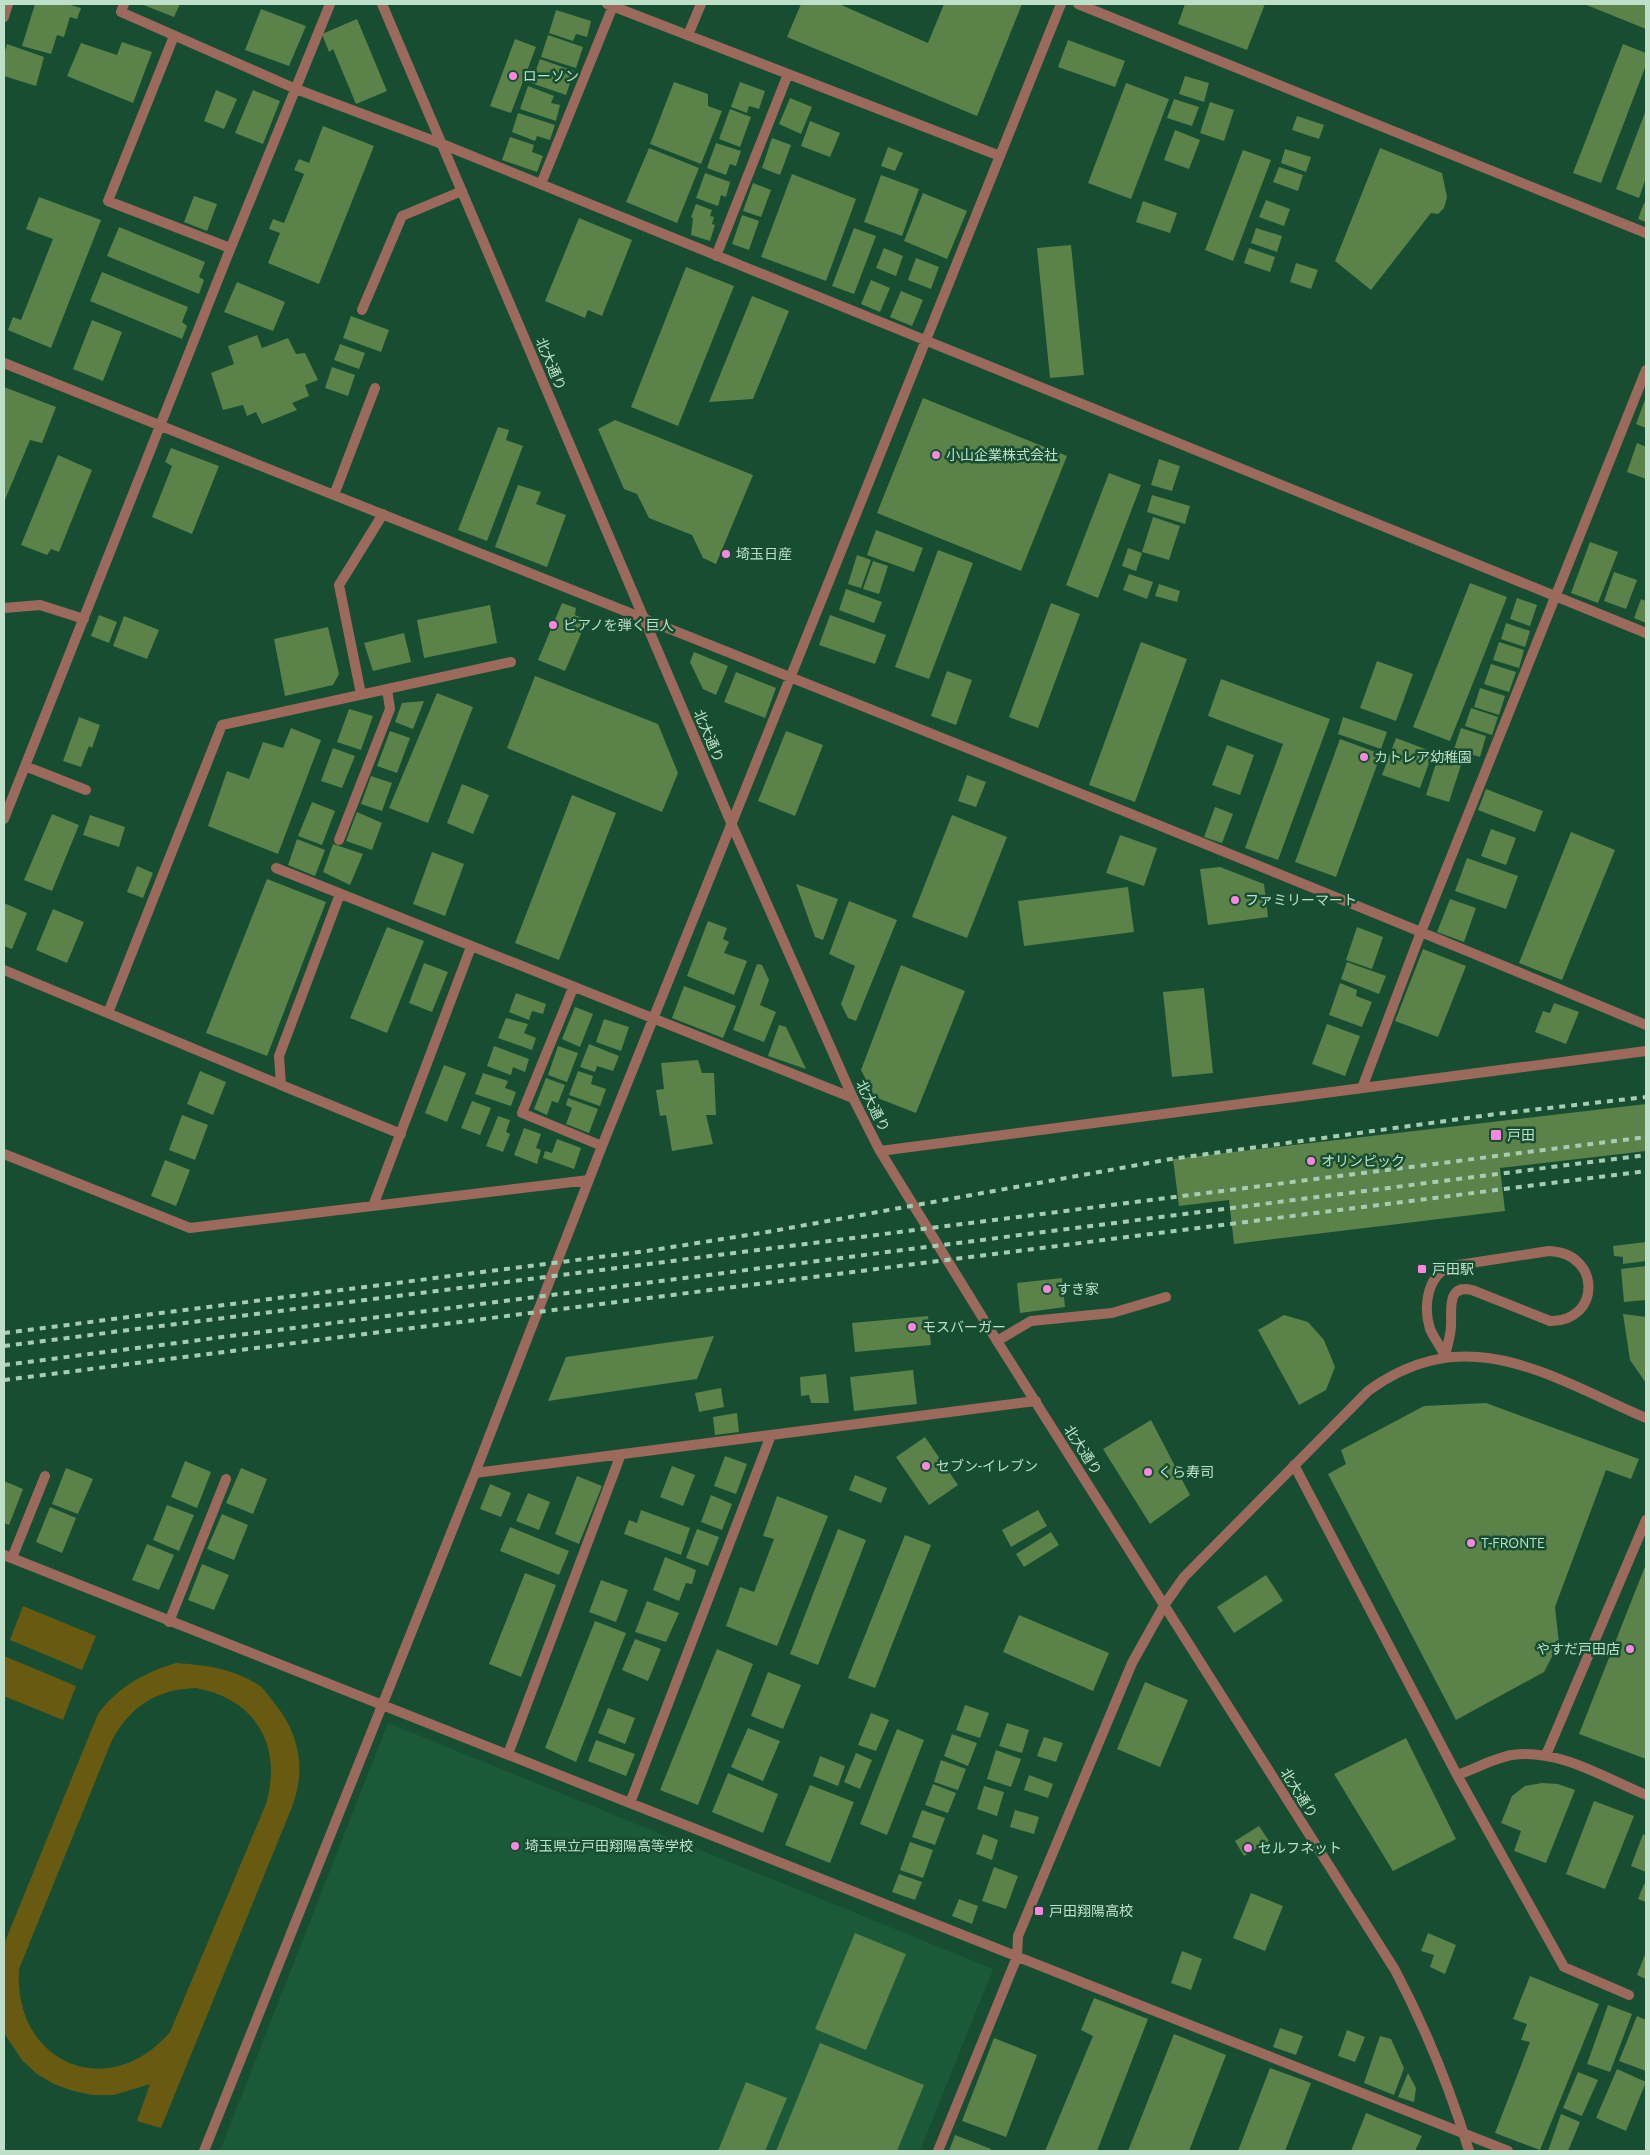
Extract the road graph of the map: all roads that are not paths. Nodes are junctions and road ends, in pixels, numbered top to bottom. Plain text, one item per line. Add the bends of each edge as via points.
1 (8, 4) edge
2 (124, 4) edge
3 (330, 4) edge
4 (382, 4) edge
5 (701, 4) edge
6 (1062, 4) edge
7 (1078, 4) edge
8 (610, 5) edge
9 (4, 16) edge
10 (688, 35) junction
11 (174, 36) junction
12 (788, 74) junction
13 (296, 89) junction
14 (442, 144) junction
15 (1000, 156) junction
16 (541, 184) junction
17 (462, 191) junction
18 (1646, 233) edge
19 (230, 248) junction
20 (716, 256) junction
21 (362, 310) dead end
22 (926, 342) junction
23 (4, 363) edge
24 (1646, 370) edge
25 (375, 388) dead end
26 (161, 426) junction
27 (334, 495) junction
28 (383, 514) junction
29 (1558, 596) junction
30 (4, 608) edge
31 (84, 619) junction
32 (645, 620) junction
33 (1646, 633) edge
34 (511, 662) dead end
35 (792, 678) junction
36 (387, 689) junction
37 (361, 694) junction
38 (25, 766) junction
39 (86, 790) dead end
40 (4, 819) edge
41 (732, 825) junction
42 (339, 840) dead end
43 (276, 868) dead end
44 (340, 894) junction
45 (1421, 932) junction
46 (471, 947) junction
47 (4, 970) edge
48 (573, 988) junction
49 (108, 1013) junction
50 (653, 1018) junction
51 (1646, 1025) edge
52 (1646, 1051) edge
53 (281, 1085) junction
54 (1362, 1088) junction
55 (853, 1098) junction
56 (401, 1134) junction
57 (602, 1146) junction
58 (880, 1151) junction
59 (4, 1154) edge
60 (589, 1180) junction
61 (373, 1206) junction
62 (1166, 1298) dead end
63 (998, 1341) junction
64 (1445, 1356) junction
65 (1036, 1401) junction
66 (1646, 1418) edge
67 (771, 1435) junction
68 (621, 1454) junction
69 (1294, 1465) junction
70 (475, 1473) junction
71 (45, 1476) dead end
72 (226, 1479) dead end
73 (1646, 1520) edge
74 (8, 1556) edge
75 (1165, 1604) junction
76 (169, 1622) junction
77 (382, 1703) junction
78 (508, 1754) junction
79 (1546, 1755) junction
80 (1458, 1775) junction
81 (1646, 1796) edge
82 (630, 1803) junction
83 (1017, 1957) junction
84 (1628, 1995) dead end
85 (1464, 2133) junction
86 (204, 2151) edge
87 (938, 2151) edge
88 (1469, 2151) edge
89 (1508, 2151) edge

1 - 9 street
2 - 11 street via 121,12
3 - 13 street
4 - 14 street, 北大通り
5 - 10 street
6 - 15 street
7 - 18 street
8 - 10 street
8 - 16 street
10 - 12 street
11 - 13 street
11 - 19 street via 108,201
12 - 15 street
12 - 20 street
13 - 14 street
13 - 19 street
14 - 16 street
14 - 17 street, 北大通り
15 - 22 street
16 - 20 street
17 - 21 street via 402,216
17 - 32 street, 北大通り
19 - 26 street
20 - 22 street
22 - 29 street
22 - 35 street
23 - 26 street
24 - 29 street
25 - 27 street
26 - 27 street
26 - 31 street
27 - 28 street
28 - 32 street
28 - 37 street via 339,585
29 - 33 street
29 - 45 street
30 - 31 street via 40,604
31 - 38 street
32 - 35 street
32 - 41 street, 北大通り
34 - 36 street
35 - 41 street
35 - 45 street
36 - 37 street
36 - 42 street via 390,709
37 - 49 street via 222,725
38 - 39 street
38 - 40 street
41 - 50 street
41 - 55 street, 北大通り
43 - 44 street
44 - 46 street
44 - 53 street via 279,1056
45 - 51 street
45 - 54 street
46 - 48 street
46 - 56 street
47 - 49 street
48 - 50 street
48 - 57 street via 522,1113
49 - 53 street
50 - 55 street
50 - 57 street
52 - 54 street
53 - 56 street
54 - 58 street
55 - 58 street, 北大通り
56 - 61 street
57 - 60 street
58 - 63 street, 北大通り
59 - 61 street via 190,1228
60 - 61 street
60 - 70 street
62 - 63 street via 1112,1312 1031,1321
63 - 65 street, 北大通り
64 - 64 street via 1430,1328 1427,1295 1445,1268 1549,1251 1572,1256 1581,1264 1587,1274 1587,1299 1581,1309 1560,1321 1550,1321 1466,1288 1458,1292 1451,1301 1452,1326
64 - 66 street via 1504,1359
64 - 69 street via 1416,1364 1383,1380
65 - 67 street
65 - 75 street, 北大通り
67 - 68 street
67 - 82 street
68 - 70 street
68 - 78 street
69 - 75 street via 1184,1577
69 - 80 street
70 - 77 street
71 - 74 street
72 - 76 street
73 - 79 street
74 - 76 street
75 - 83 street via 1124,1681 1018,1936
75 - 85 street, 北大通り via 1395,1970 1434,2051
76 - 77 street
77 - 78 street
77 - 86 street
78 - 82 street
79 - 80 street via 1511,1755
79 - 81 street
80 - 84 street via 1564,1966
82 - 83 street
83 - 85 street
83 - 87 street
85 - 88 street, 北大通り
85 - 89 street

